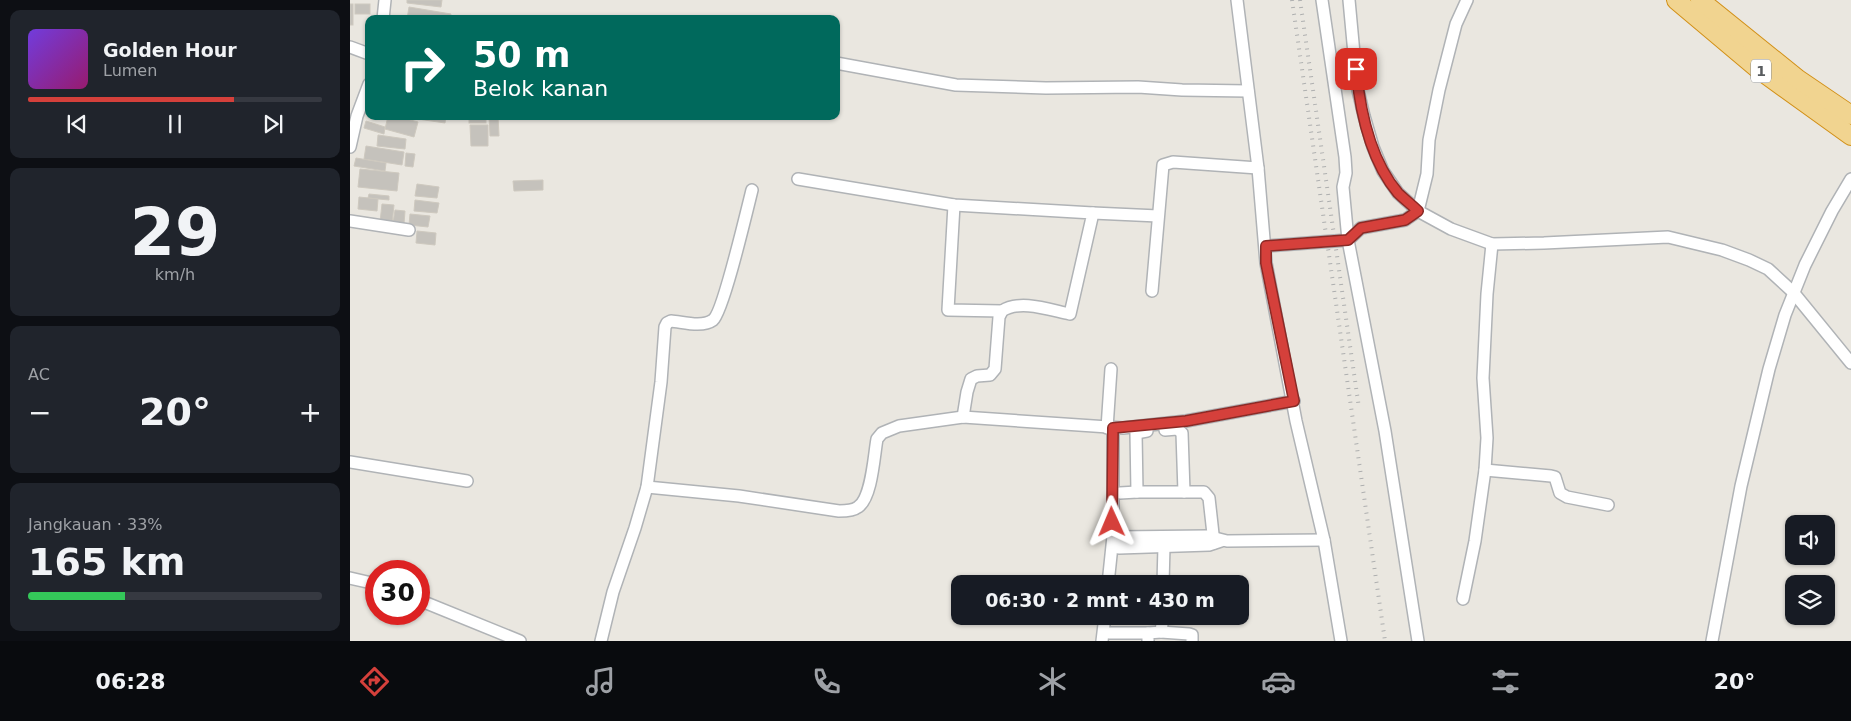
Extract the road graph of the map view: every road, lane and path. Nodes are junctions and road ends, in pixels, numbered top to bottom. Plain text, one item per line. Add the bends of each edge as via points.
1 (385, 0) edge
2 (1237, 0) edge
3 (1322, 0) edge
4 (1349, 0) edge
5 (1467, 0) edge
6 (1676, 0) edge
7 (1700, 0) edge
8 (383, 15) edge
9 (350, 46) edge
10 (365, 52) edge
11 (840, 64) edge
12 (1248, 91) junction
13 (365, 93) edge
14 (1851, 115) edge
15 (354, 116) edge
16 (1851, 136) edge
17 (350, 147) edge
18 (1258, 168) junction
19 (798, 179) dead end
20 (1851, 179) edge
21 (752, 190) dead end
22 (954, 205) junction
23 (1418, 211) junction
24 (1093, 213) junction
25 (1158, 216) junction
26 (350, 221) edge
27 (409, 230) dead end
28 (1348, 240) junction
29 (1492, 244) junction
30 (1266, 246) junction
31 (1152, 291) dead end
32 (1793, 292) junction
33 (1002, 311) junction
34 (1851, 363) edge
35 (1111, 369) dead end
36 (1294, 401) junction
37 (963, 416) junction
38 (1110, 428) junction
39 (350, 462) edge
40 (1485, 470) junction
41 (467, 480) dead end
42 (647, 487) junction
43 (1120, 492) dead end
44 (1137, 492) junction
45 (1184, 492) junction
46 (1608, 505) dead end
47 (1216, 540) junction
48 (1324, 540) junction
49 (1109, 575) edge
50 (1164, 575) edge
51 (350, 578) edge
52 (365, 581) edge
53 (1463, 599) dead end
54 (430, 604) edge
55 (1163, 625) edge
56 (1161, 632) junction
57 (1106, 637) edge
58 (1148, 637) edge
59 (520, 641) edge
60 (601, 641) edge
61 (1192, 641) edge
62 (1341, 641) edge
63 (1418, 641) edge
64 (1712, 641) edge

1 - 8 street
2 - 12 street
3 - 28 street via 1345,157 1343,187
4 - 23 street via 1358,86 1373,147 1383,171 1398,193
5 - 23 street via 1456,24 1439,90
6 - 16 highway, 1 via 1758,69
7 - 14 highway, 1 via 1798,79
9 - 10 street
11 - 12 street via 956,85
12 - 18 street
13 - 15 street
15 - 17 street
18 - 25 street via 1173,162 1163,165
18 - 30 street
19 - 22 street
20 - 32 street
21 - 42 street via 723,299 714,319 706,323 671,321 665,327
22 - 24 street
22 - 33 street via 948,310
23 - 28 street via 1405,220 1361,228
23 - 29 street via 1451,229
24 - 25 street
24 - 33 street via 1070,314 1018,306
25 - 31 street
26 - 27 street
28 - 30 street
28 - 63 street via 1385,431
29 - 32 street via 1668,237 1749,260 1768,269
29 - 40 street via 1483,378 1487,438
30 - 36 street via 1266,263
32 - 34 street
32 - 64 street via 1769,369 1741,486
33 - 37 street via 995,370 990,375 971,378
35 - 38 street
36 - 38 street via 1186,421
36 - 48 street
37 - 38 street
37 - 42 street via 900,426 882,433 877,439 868,492 858,508 850,510 839,512 739,496
38 - 49 street via 1113,536
39 - 41 street
40 - 46 street via 1555,477 1560,493 1567,497
40 - 53 street
42 - 60 street via 613,592
43 - 44 street
44 - 45 street
44 - 45 street via 1136,433 1177,429 1182,432
45 - 47 street via 1202,491 1206,494
47 - 48 street
47 - 50 street via 1162,543
48 - 62 street
51 - 52 street
54 - 59 street
55 - 56 street
56 - 58 street
56 - 61 street via 1189,634
57 - 58 street

